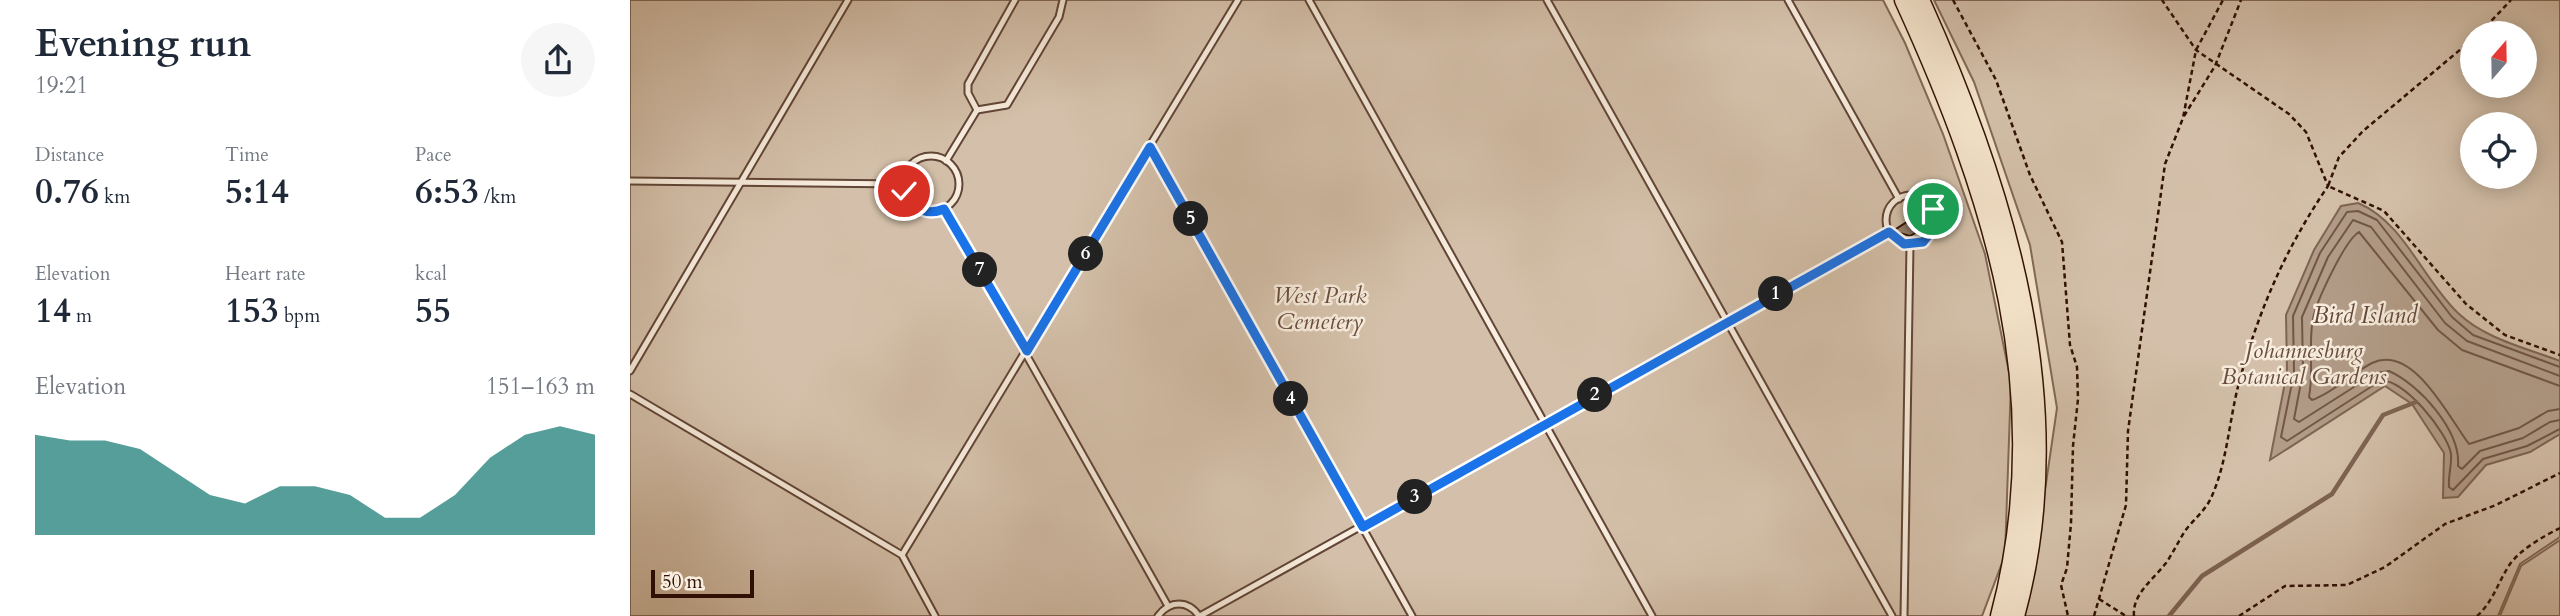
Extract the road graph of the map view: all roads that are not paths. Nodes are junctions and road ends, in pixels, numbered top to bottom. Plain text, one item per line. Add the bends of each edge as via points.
1 (848, 0) edge
2 (1015, 0) edge
3 (1063, 0) edge
4 (1238, 0) edge
5 (1309, 0) edge
6 (1548, 0) edge
7 (1787, 0) edge
8 (1904, 0) edge
9 (1920, 0) edge
10 (977, 110) junction
11 (1150, 147) junction
12 (946, 161) junction
13 (630, 181) edge
14 (741, 182) junction
15 (903, 184) junction
16 (1899, 198) junction
17 (944, 209) junction
18 (1889, 232) junction
19 (1910, 245) junction
20 (1726, 322) junction
21 (1027, 351) junction
22 (630, 371) edge
23 (630, 394) edge
24 (1545, 422) junction
25 (1363, 527) junction
26 (902, 555) junction
27 (1167, 607) junction
28 (935, 616) edge
29 (1158, 616) edge
30 (1200, 616) edge
31 (1412, 616) edge
32 (1652, 616) edge
33 (1892, 616) edge
34 (1904, 616) edge
35 (2000, 616) edge
36 (2015, 616) edge

1 - 14 lane
2 - 10 lane via 968,84
3 - 10 lane via 1059,17 1007,105
4 - 11 lane
5 - 24 lane
6 - 20 lane
7 - 16 lane
8 - 35 main road via 1974,166 2013,317 2020,384 2021,486 2015,556
9 - 36 main road via 1993,184 2024,313 2034,383 2035,467 2028,554
10 - 12 lane
11 - 21 lane
11 - 25 lane
12 - 15 lane via 918,160 907,170
12 - 17 lane via 956,171 959,185 955,199
13 - 14 lane
14 - 15 lane
14 - 22 lane
15 - 17 lane via 906,198 917,208 930,212
16 - 18 lane via 1887,213
16 - 19 lane via 1918,197 1929,203 1935,215 1928,239
17 - 21 lane
18 - 19 lane via 1898,242
18 - 20 lane
19 - 34 lane
20 - 24 lane
20 - 33 lane
21 - 26 lane
21 - 27 lane
23 - 26 lane
24 - 25 lane
24 - 32 lane
25 - 30 lane
25 - 31 lane
26 - 28 lane
27 - 29 lane
27 - 30 lane via 1185,605

